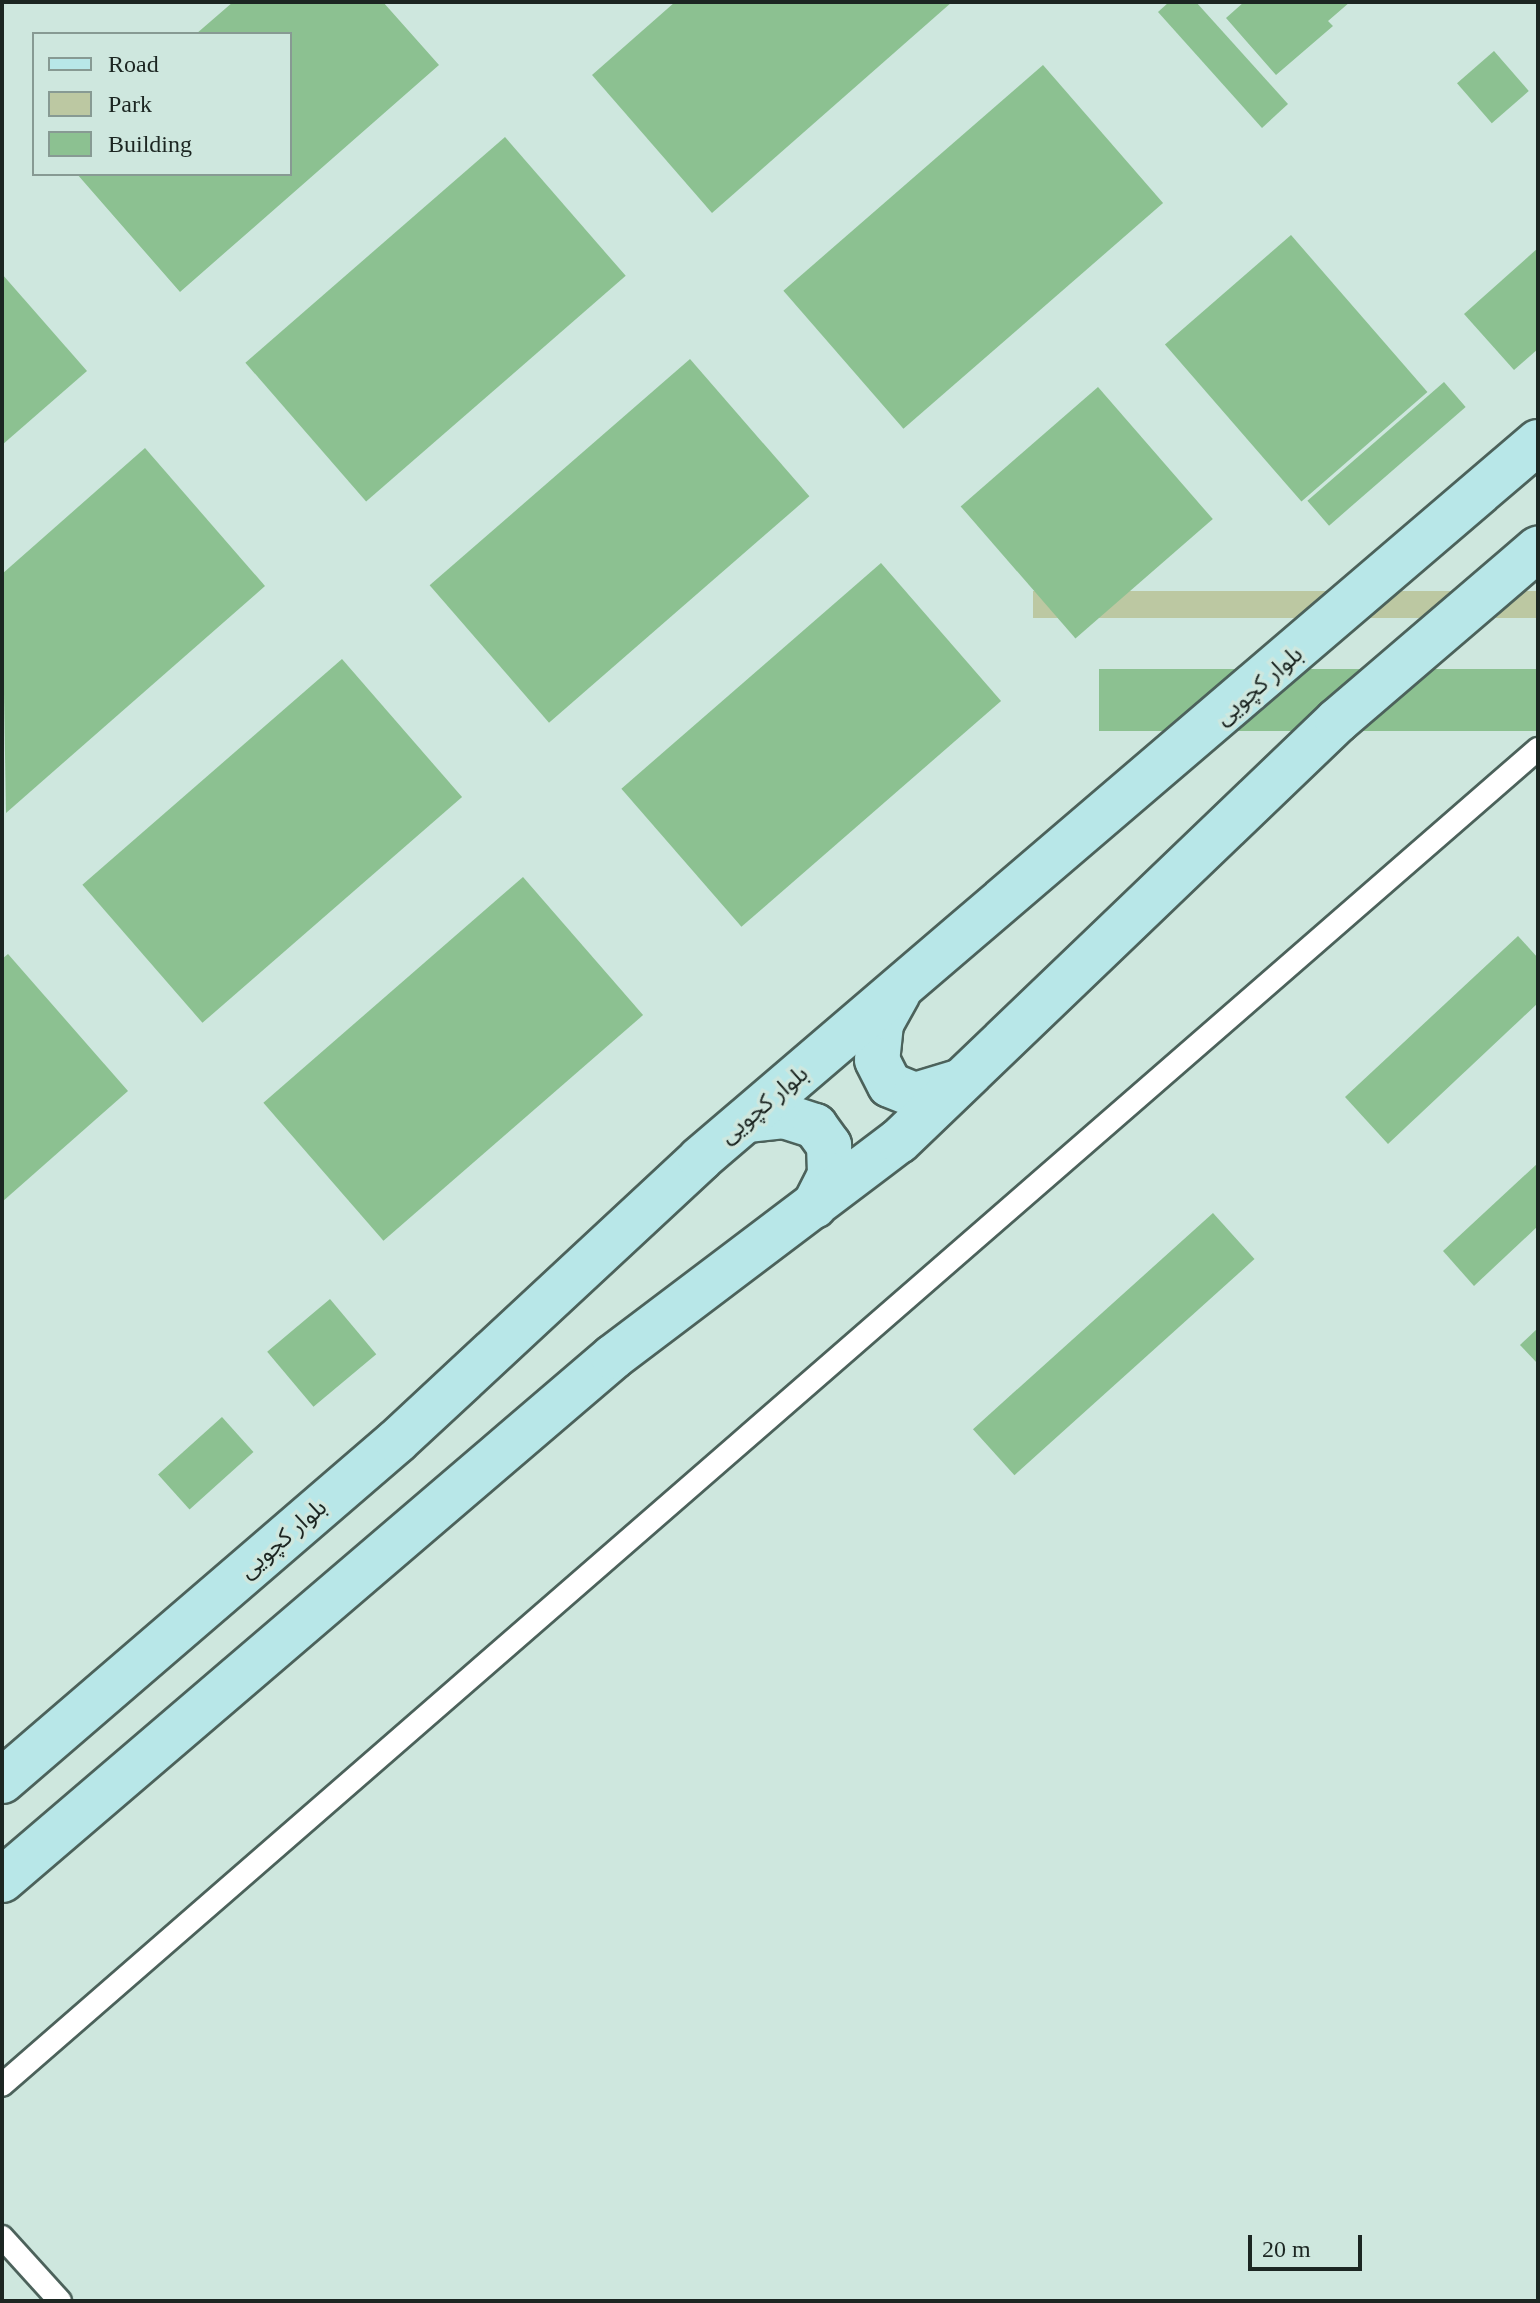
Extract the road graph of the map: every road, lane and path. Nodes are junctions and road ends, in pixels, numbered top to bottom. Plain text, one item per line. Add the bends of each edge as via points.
1 (1538, 442) edge
2 (1538, 549) edge
3 (1538, 749) edge
4 (901, 987) junction
5 (958, 1082) junction
6 (747, 1120) junction
7 (814, 1206) junction
8 (2, 1781) edge
9 (2, 1880) edge
10 (2, 2085) edge
11 (2, 2237) edge
12 (60, 2301) edge

1 - 4 main road, بلوار کچویی
2 - 5 main road via 1337,721
3 - 10 lane
4 - 5 main road via 880,1036 877,1060 890,1085 915,1095
4 - 6 main road, بلوار کچویی
5 - 7 main road via 899,1141
6 - 7 main road via 784,1116 815,1126 829,1145 830,1175
6 - 8 main road, بلوار کچویی via 397,1441
7 - 9 main road via 613,1357
11 - 12 lane

